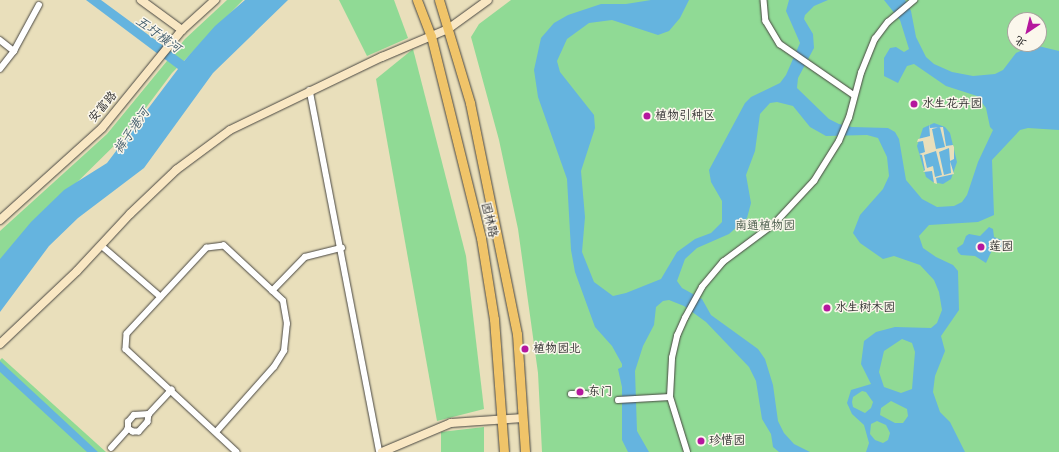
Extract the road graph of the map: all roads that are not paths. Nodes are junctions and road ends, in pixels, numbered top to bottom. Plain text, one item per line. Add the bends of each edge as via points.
1 (141, 0) edge
2 (215, 0) edge
3 (418, 0) edge
4 (439, 0) edge
5 (488, 0) edge
6 (764, 0) edge
7 (912, 1) edge
8 (39, 5) dead end
9 (448, 29) junction
10 (182, 30) junction
11 (431, 36) junction
12 (0, 40) edge
13 (14, 51) junction
14 (0, 69) edge
15 (310, 90) junction
16 (854, 95) junction
17 (0, 220) edge
18 (101, 244) junction
19 (342, 248) junction
20 (272, 291) junction
21 (161, 297) junction
22 (0, 344) edge
23 (171, 390) junction
24 (571, 394) dead end
25 (586, 394) dead end
26 (670, 397) junction
27 (620, 400) dead end
28 (149, 414) junction
29 (523, 418) junction
30 (503, 419) junction
31 (128, 429) junction
32 (216, 432) junction
33 (111, 448) dead end
34 (237, 452) edge
35 (381, 452) edge
36 (504, 452) edge
37 (525, 452) edge
38 (687, 452) edge

1 - 10 street
2 - 10 street, 安富路
3 - 11 main road, 园林路
4 - 9 main road, 园林路
5 - 9 street
6 - 16 street via 766,21 772,33 788,50
7 - 16 street via 892,18 871,47
8 - 13 street
9 - 11 street
9 - 29 main road, 园林路 via 470,103 488,182 517,334
10 - 17 street, 安富路 via 102,128
11 - 15 street
11 - 30 main road, 园林路 via 481,238 494,318
12 - 13 street
13 - 14 street
15 - 18 street via 230,130 176,170
15 - 19 street
16 - 26 street via 849,118 839,141 797,200 774,224 731,255 702,287 677,336 672,358
18 - 21 street
18 - 22 street via 77,271
19 - 20 street via 305,257
19 - 35 street
20 - 21 street via 224,246 207,248
20 - 32 street via 283,301 287,324 284,351 274,367
21 - 23 street via 127,334 126,349
23 - 28 street
23 - 32 street
24 - 25 street
26 - 27 street
26 - 38 street
28 - 31 street via 134,415 128,422
28 - 31 street via 148,422 139,432
29 - 30 street
29 - 37 main road, 园林路
30 - 35 street via 452,424
30 - 36 main road, 园林路
31 - 33 street
32 - 34 street

